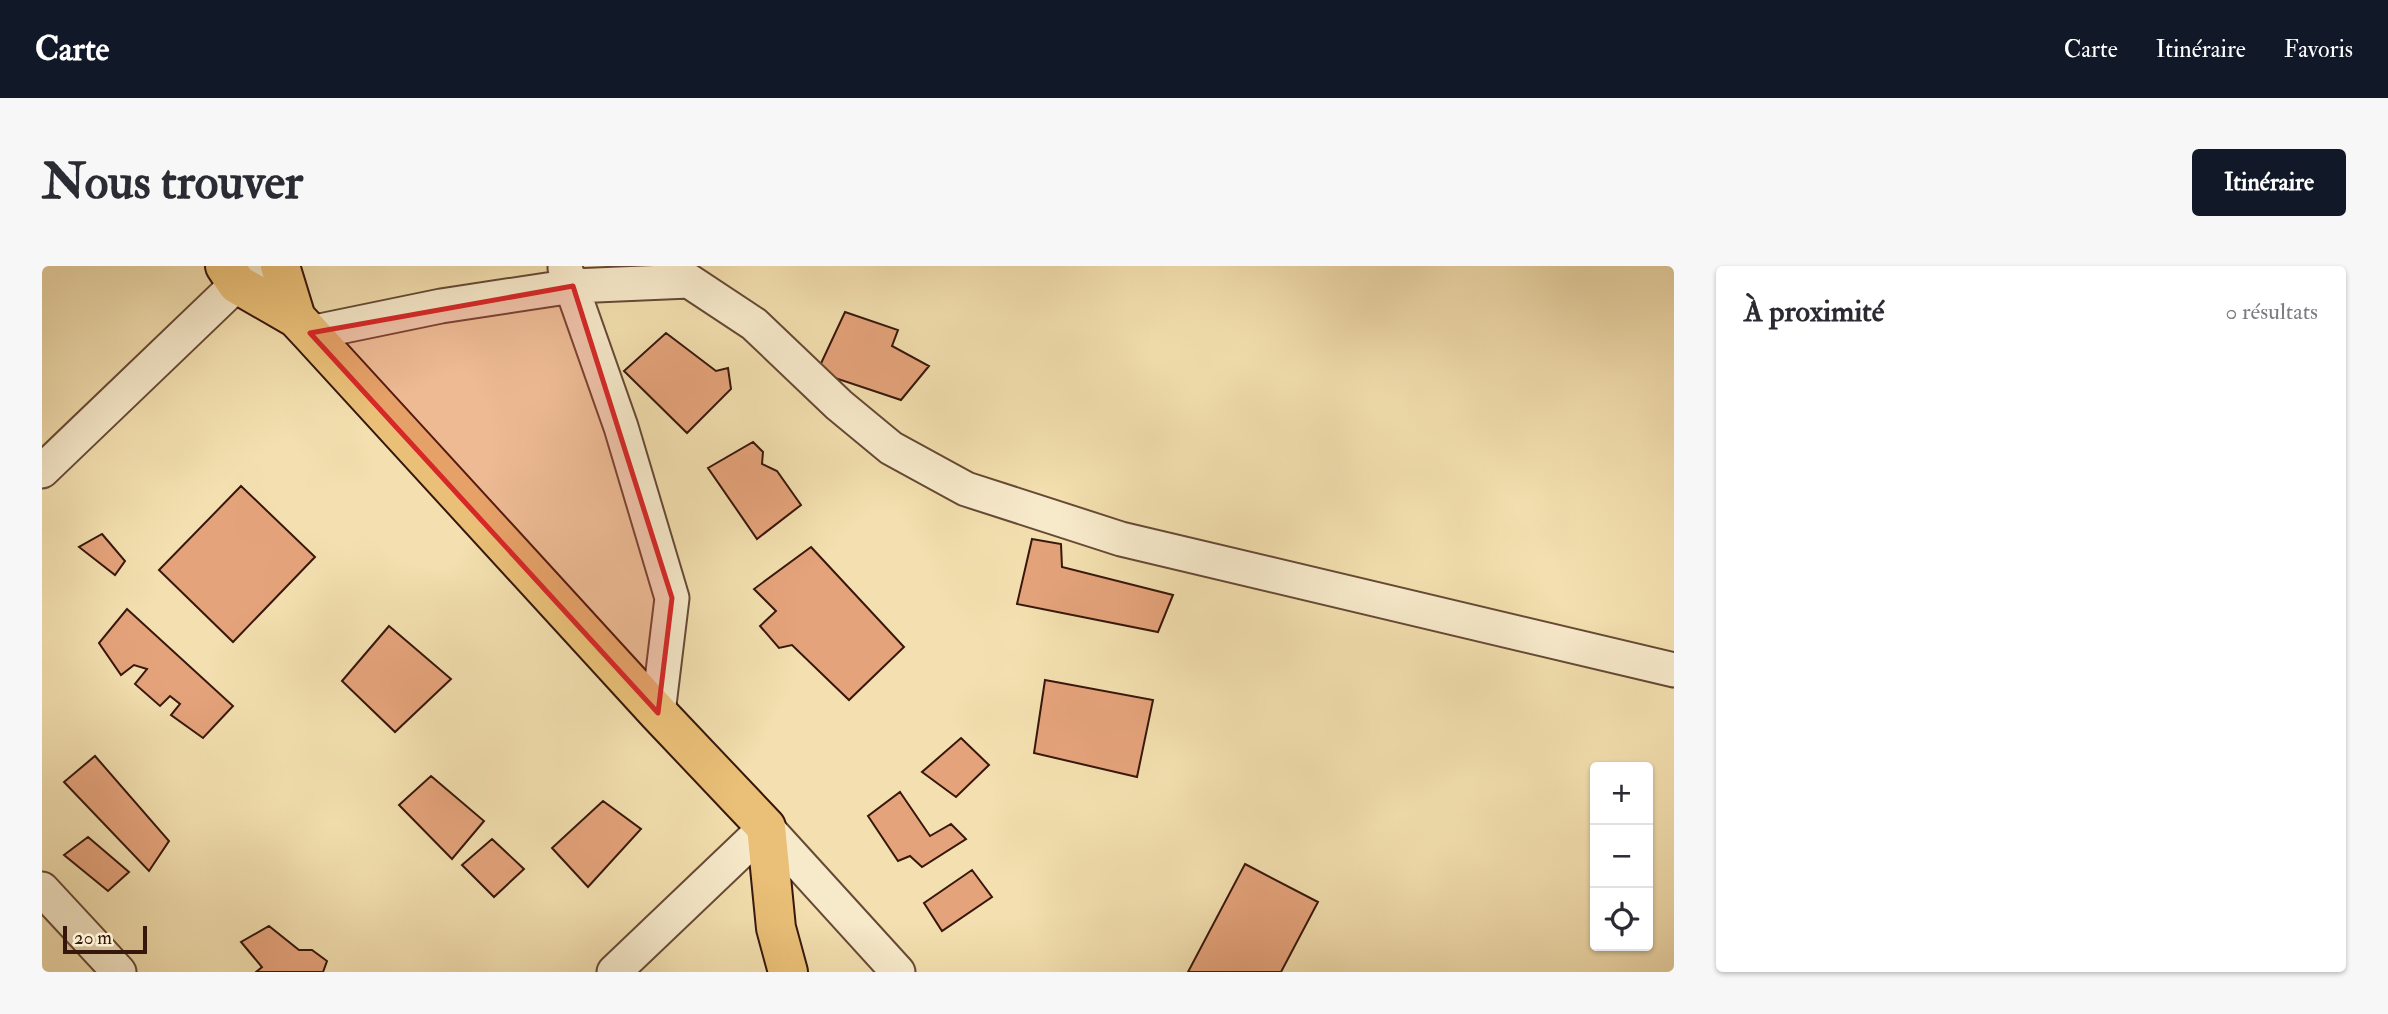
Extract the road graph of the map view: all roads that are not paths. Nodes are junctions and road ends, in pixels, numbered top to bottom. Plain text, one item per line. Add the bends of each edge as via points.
1 (280, 266) edge
2 (241, 272) edge
3 (682, 274) edge
4 (569, 276) edge
5 (303, 325) junction
6 (42, 470) edge
7 (1674, 670) edge
8 (658, 713) junction
9 (766, 827) junction
10 (42, 889) edge
11 (119, 972) edge
12 (614, 972) edge
13 (789, 972) edge
14 (898, 972) edge

1 - 5 highway
2 - 5 highway
2 - 6 street
3 - 4 street
3 - 7 street via 754,324 891,448 966,489 1122,539
4 - 5 street via 441,306
4 - 8 street via 621,427 671,598
5 - 8 highway
8 - 9 highway
9 - 12 street
9 - 13 highway via 776,928
9 - 14 street
10 - 11 street

